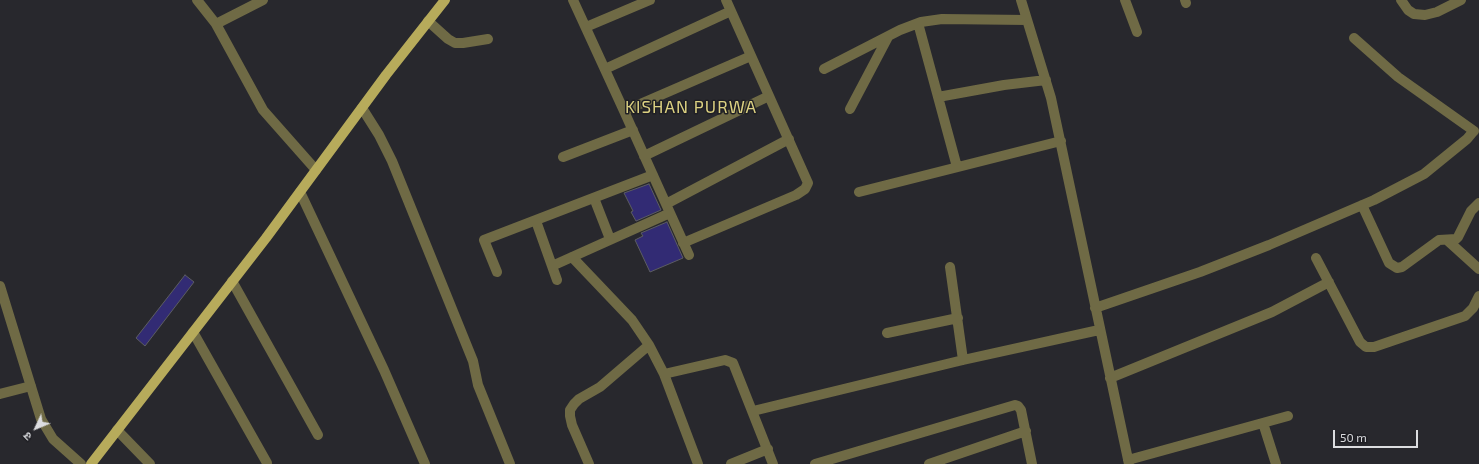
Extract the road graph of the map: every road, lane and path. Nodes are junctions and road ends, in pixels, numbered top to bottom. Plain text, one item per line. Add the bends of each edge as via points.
1 (197, 0) edge
2 (263, 0) edge
3 (445, 0) edge
4 (573, 0) edge
5 (650, 0) edge
6 (726, 0) edge
7 (1021, 0) edge
8 (1125, 0) edge
9 (1401, 0) edge
10 (1461, 0) edge
11 (731, 11) junction
12 (1027, 20) junction
13 (428, 21) junction
14 (918, 23) junction
15 (216, 24) junction
16 (586, 27) junction
17 (1137, 32) dead end
18 (888, 37) junction
19 (1354, 38) dead end
20 (488, 39) dead end
21 (751, 56) junction
22 (605, 69) junction
23 (824, 69) dead end
24 (1046, 80) junction
25 (769, 96) junction
26 (938, 97) junction
27 (362, 108) junction
28 (850, 108) dead end
29 (624, 111) junction
30 (633, 130) junction
31 (1477, 132) edge
32 (789, 140) junction
33 (1060, 141) junction
34 (644, 156) junction
35 (563, 157) dead end
36 (957, 167) junction
37 (316, 170) junction
38 (653, 175) junction
39 (300, 192) junction
40 (859, 192) dead end
41 (594, 198) junction
42 (1479, 203) edge
43 (1362, 205) junction
44 (668, 208) junction
45 (536, 221) junction
46 (610, 240) junction
47 (1447, 240) junction
48 (683, 243) junction
49 (689, 255) dead end
50 (572, 257) junction
51 (1316, 258) dead end
52 (552, 266) junction
53 (950, 267) dead end
54 (1479, 269) edge
55 (497, 272) dead end
56 (557, 280) dead end
57 (232, 281) junction
58 (1329, 282) junction
59 (0, 286) edge
60 (1479, 296) edge
61 (1095, 308) junction
62 (958, 318) junction
63 (1099, 330) junction
64 (193, 332) junction
65 (887, 333) dead end
66 (650, 345) junction
67 (963, 360) junction
68 (664, 374) junction
69 (1110, 378) junction
70 (31, 386) junction
71 (0, 394) edge
72 (753, 411) junction
73 (1288, 416) dead end
74 (1263, 423) junction
75 (118, 430) junction
76 (1026, 431) junction
77 (318, 435) dead end
78 (768, 449) junction
79 (1128, 462) edge
80 (267, 463) dead end
81 (81, 464) edge
82 (91, 464) edge
83 (150, 464) edge
84 (425, 464) edge
85 (510, 464) edge
86 (589, 464) edge
87 (698, 464) edge
88 (731, 464) edge
89 (773, 464) edge
90 (815, 464) edge
91 (929, 464) edge
92 (1032, 464) edge
93 (1276, 464) edge

1 - 15 street
2 - 15 street
3 - 13 main road
4 - 16 street
5 - 16 street
6 - 11 street
7 - 12 street
8 - 17 street
9 - 10 street via 1414,14 1425,15
11 - 21 street
11 - 22 street
12 - 14 street via 942,19
12 - 24 street
13 - 20 street via 454,43
13 - 27 main road
14 - 18 street
14 - 26 street
15 - 37 street via 263,110
16 - 22 street
18 - 23 street
18 - 28 street
19 - 31 street via 1398,77
21 - 25 street
21 - 29 street
22 - 29 street
24 - 26 street
24 - 33 street
25 - 32 street
25 - 34 street
26 - 36 street
27 - 37 main road
27 - 85 street via 392,161 473,361 478,385
29 - 30 street
30 - 34 street
30 - 35 street
31 - 43 street via 1424,174
32 - 44 street
32 - 48 street via 808,182 805,189
33 - 36 street
33 - 61 street
34 - 38 street
36 - 40 street
37 - 39 main road
38 - 41 street
38 - 44 street
39 - 57 main road
39 - 84 street
41 - 45 street
41 - 46 street
42 - 47 street via 1468,215 1458,237
43 - 47 street via 1392,266 1402,267 1434,243
43 - 61 street via 1200,272
44 - 46 street
44 - 48 street
45 - 52 street
45 - 55 street via 484,240
46 - 50 street
47 - 54 street
48 - 49 street
50 - 52 street
50 - 66 street via 632,320
51 - 58 street
52 - 56 street
53 - 62 street
57 - 64 main road
57 - 77 street
58 - 60 street via 1360,342 1370,347 1465,316
58 - 69 street via 1272,312
59 - 70 street
61 - 63 street
62 - 65 street
62 - 67 street
63 - 67 street
63 - 69 street
64 - 75 main road
64 - 80 street
66 - 68 street
66 - 86 street via 604,384 574,404 570,410 572,425
67 - 72 street
68 - 72 street via 730,361 735,367
68 - 87 street
69 - 79 street
70 - 71 street
70 - 81 street via 46,429 53,439
72 - 78 street
73 - 74 street
74 - 79 street
74 - 93 street
75 - 82 main road
75 - 83 street
76 - 90 street via 1021,410 1015,405
76 - 91 street
76 - 92 street
78 - 88 street
78 - 89 street

